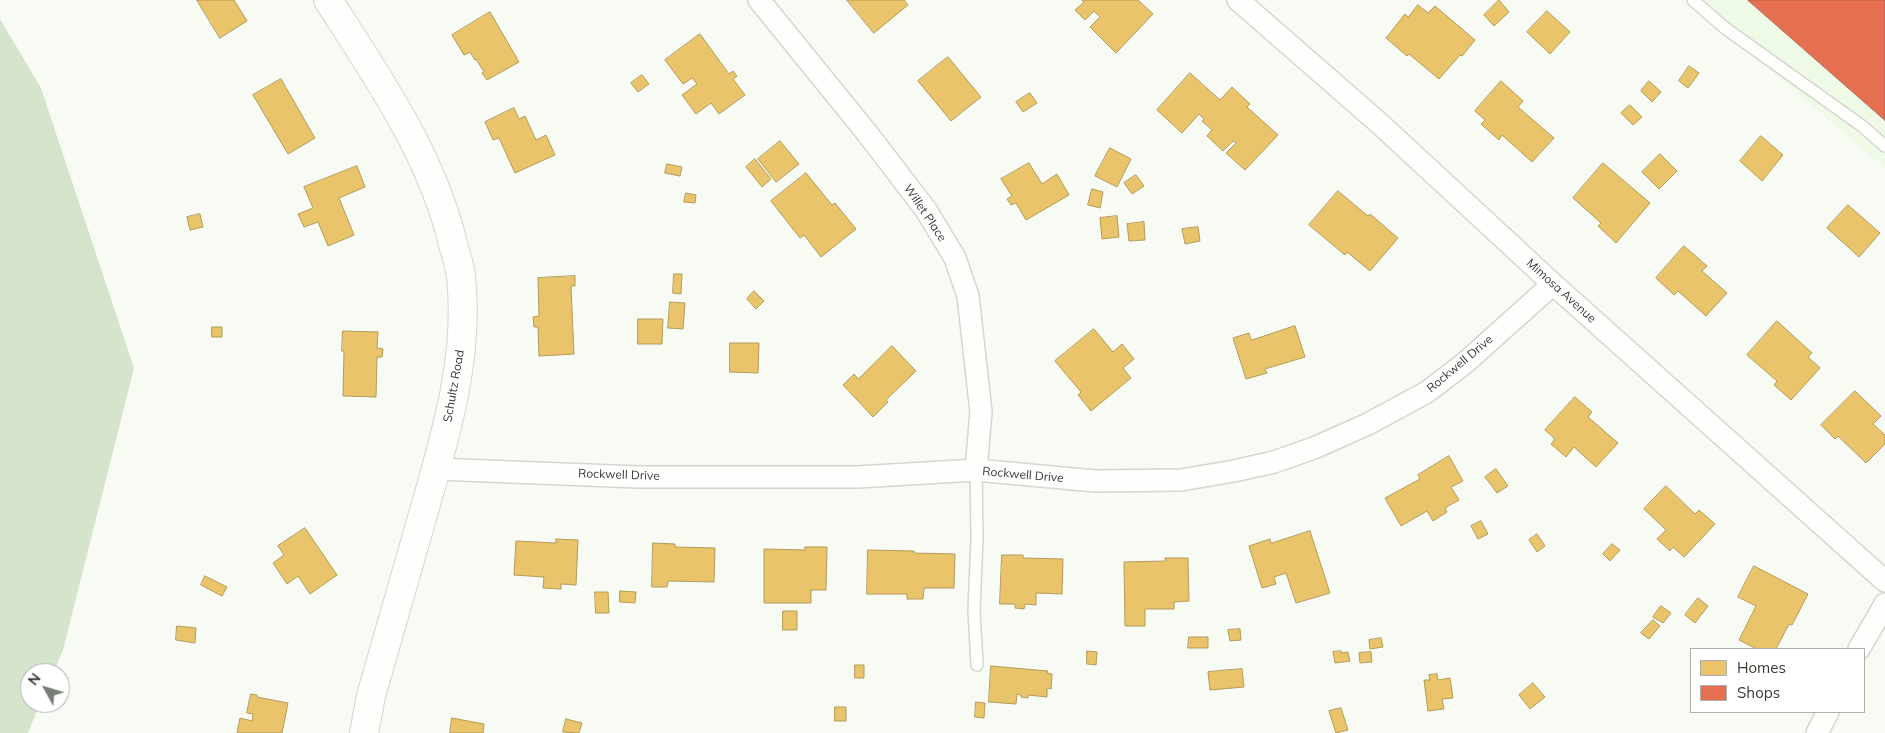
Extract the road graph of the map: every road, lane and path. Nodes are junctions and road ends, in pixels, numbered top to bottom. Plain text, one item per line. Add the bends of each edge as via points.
1 (328, 0) edge
2 (759, 0) edge
3 (1238, 0) edge
4 (1693, 0) edge
5 (1885, 146) edge
6 (1553, 284) junction
7 (436, 469) junction
8 (976, 470) junction
9 (1885, 581) edge
10 (1885, 604) edge
11 (1860, 648) edge
12 (977, 664) dead end
13 (1828, 713) edge
14 (364, 733) edge
15 (1818, 733) edge

1 - 7 street, Schultz Road via 417,149 438,193 461,276 461,356
2 - 8 street, Willet Place via 926,210 955,258 968,296 982,412
3 - 6 street, Mimosa Avenue via 1379,122
4 - 5 lane via 1725,28
6 - 8 street, Rockwell Drive via 1465,363 1427,392 1368,424 1274,462 1181,480 1095,482
6 - 9 street, Mimosa Avenue
7 - 8 street, Rockwell Drive via 638,477 858,477
7 - 14 street, Schultz Road via 371,696
8 - 12 lane via 974,610
10 - 11 street
13 - 15 street

